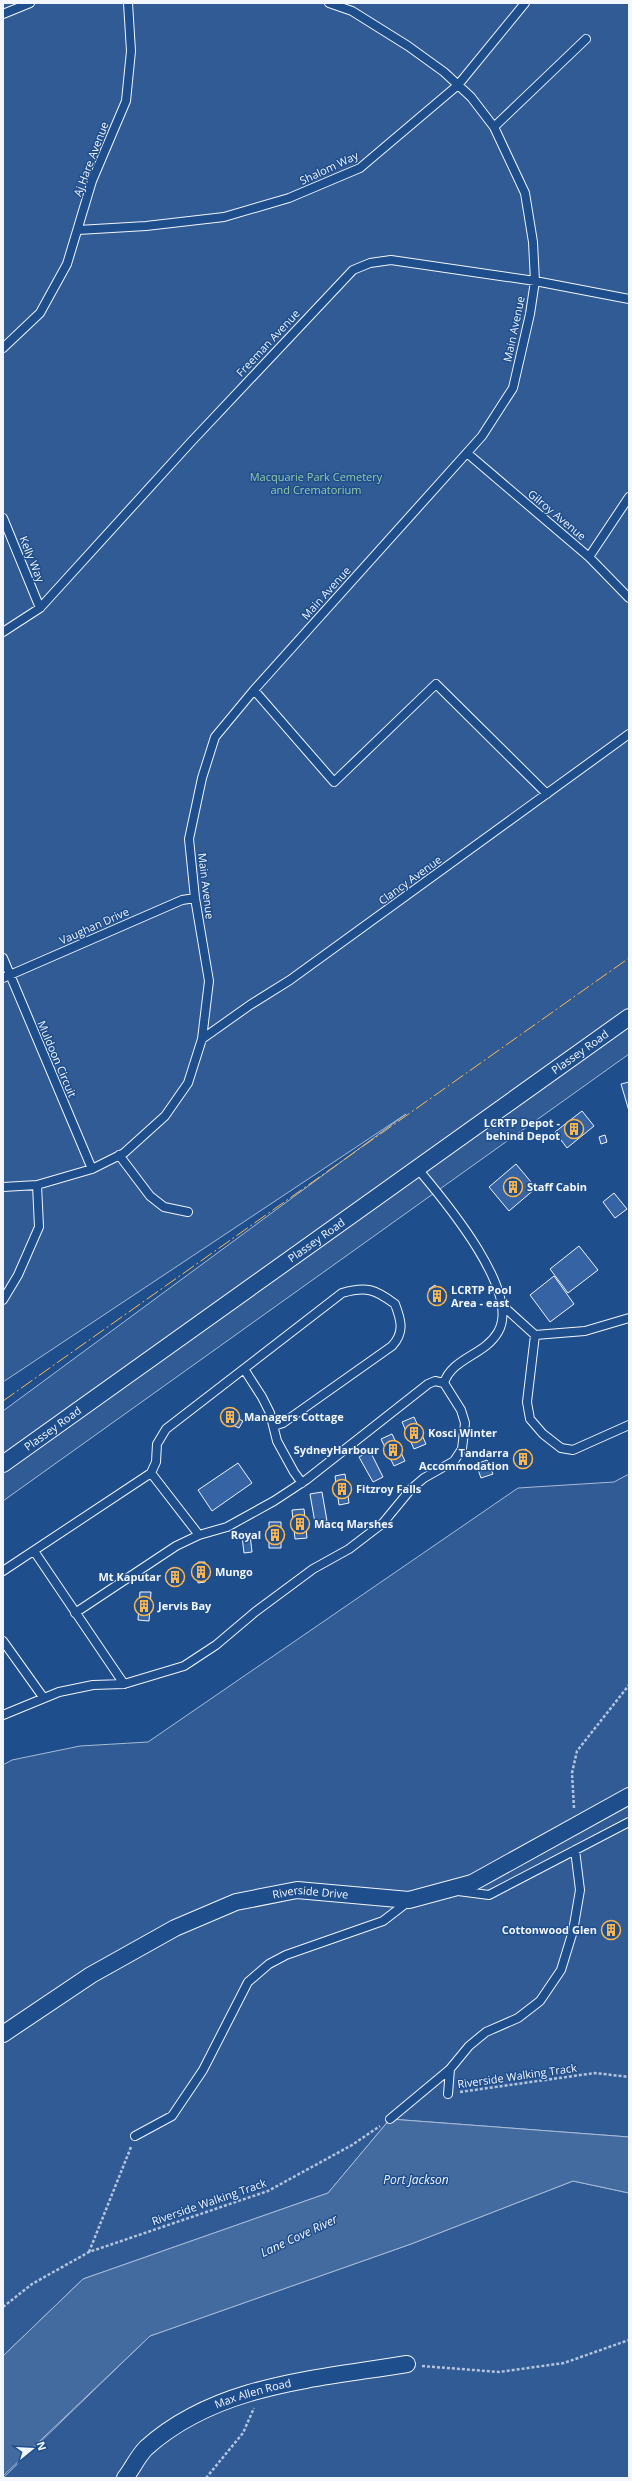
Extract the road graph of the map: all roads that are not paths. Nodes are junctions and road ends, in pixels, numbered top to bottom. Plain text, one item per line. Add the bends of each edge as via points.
1 (30, 3) edge
2 (128, 3) edge
3 (329, 3) edge
4 (525, 3) edge
5 (3, 14) edge
6 (586, 39) dead end
7 (458, 85) junction
8 (494, 127) junction
9 (78, 230) junction
10 (535, 281) junction
11 (629, 299) edge
12 (3, 348) edge
13 (467, 453) junction
14 (629, 497) edge
15 (3, 518) edge
16 (589, 556) junction
17 (629, 598) edge
18 (40, 608) junction
19 (3, 632) edge
20 (254, 690) junction
21 (629, 734) edge
22 (547, 794) junction
23 (195, 898) junction
24 (3, 958) edge
25 (7, 977) edge
26 (629, 1017) edge
27 (202, 1039) junction
28 (119, 1155) junction
29 (92, 1169) junction
30 (418, 1169) junction
31 (36, 1185) junction
32 (3, 1187) edge
33 (188, 1212) dead end
34 (3, 1300) edge
35 (503, 1306) junction
36 (629, 1318) edge
37 (535, 1335) junction
38 (244, 1369) junction
39 (444, 1383) junction
40 (629, 1425) edge
41 (274, 1426) junction
42 (3, 1464) edge
43 (151, 1473) junction
44 (302, 1483) junction
45 (199, 1535) junction
46 (34, 1551) junction
47 (3, 1571) edge
48 (75, 1613) junction
49 (3, 1641) edge
50 (124, 1684) junction
51 (43, 1697) junction
52 (3, 1715) edge
53 (629, 1796) edge
54 (629, 1822) edge
55 (575, 1850) junction
56 (448, 1890) junction
57 (409, 1900) junction
58 (3, 2034) edge
59 (450, 2069) junction
60 (448, 2094) road end
61 (390, 2119) road end
62 (136, 2136) road end
63 (407, 2364) road end
64 (125, 2478) edge

1 - 5 lane
2 - 9 lane, Aj Hare Avenue via 130,51 126,100 92,181
3 - 7 lane, Main Avenue via 352,11 402,42
4 - 7 lane, Shalom Way
6 - 8 lane
7 - 8 lane, Main Avenue via 471,97
7 - 9 lane, Shalom Way via 360,168 290,198 224,217 146,226
8 - 10 lane, Main Avenue via 525,193 533,242
9 - 12 lane, Aj Hare Avenue via 67,264 40,313
10 - 11 lane, Freeman Avenue
10 - 13 lane, Main Avenue via 513,388 482,436
10 - 18 lane, Freeman Avenue via 391,260 370,263 353,270
13 - 16 lane, Gilroy Avenue
13 - 20 lane, Main Avenue
14 - 16 lane
15 - 18 lane, Kelly Way
16 - 17 lane, Gilroy Avenue
18 - 19 lane, Freeman Avenue
20 - 22 lane via 334,782 436,684
20 - 23 lane, Main Avenue via 215,737 202,778 189,839
21 - 22 lane, Clancy Avenue
22 - 27 lane, Clancy Avenue via 290,980
23 - 25 lane, Vaughan Drive via 182,900
23 - 27 lane, Main Avenue via 209,981
24 - 25 lane, Muldoon Circuit
25 - 29 lane, Muldoon Circuit
26 - 30 street, Plassey Road
27 - 28 lane, Main Avenue via 188,1083 165,1116
28 - 29 lane, Main Avenue
28 - 33 lane via 128,1170 164,1208
29 - 31 lane, Main Avenue
30 - 35 lane via 476,1247 490,1271
30 - 42 street, Plassey Road
31 - 32 lane, Main Avenue
31 - 34 lane via 39,1227 18,1275
35 - 37 lane
35 - 39 lane via 499,1331 489,1344 447,1373
36 - 37 lane via 585,1331
37 - 40 lane via 527,1402 530,1418 543,1434 561,1448 573,1450
38 - 41 lane via 265,1402
38 - 41 lane via 342,1293 371,1289 395,1304 402,1327 398,1340 283,1423
38 - 43 lane via 166,1429 156,1444 156,1462
39 - 44 lane via 435,1381 428,1384
39 - 50 lane via 461,1410 465,1423 462,1449 454,1461 424,1478 411,1489 382,1523 361,1540 338,1557 313,1569 205,1653 173,1671
41 - 44 lane via 281,1447
43 - 45 lane
43 - 46 lane
44 - 45 lane via 228,1527
45 - 48 lane via 176,1546
46 - 47 lane
46 - 48 lane
48 - 50 lane
49 - 51 lane
50 - 51 lane via 93,1685
51 - 52 lane
53 - 56 street, Riverside Drive via 472,1883
54 - 55 lane
55 - 56 lane via 489,1895
55 - 59 lane via 580,1890 573,1931 561,1970 540,2001 518,2018 486,2032 469,2046
56 - 57 street, Riverside Drive
57 - 58 street, Riverside Drive via 297,1890 236,1902 175,1928 91,1975
57 - 62 lane via 383,1921 286,1955 248,1982 203,2070 172,2116
59 - 60 lane
59 - 61 lane
63 - 64 street, Max Allen Road via 264,2388 223,2401 185,2419 145,2449

